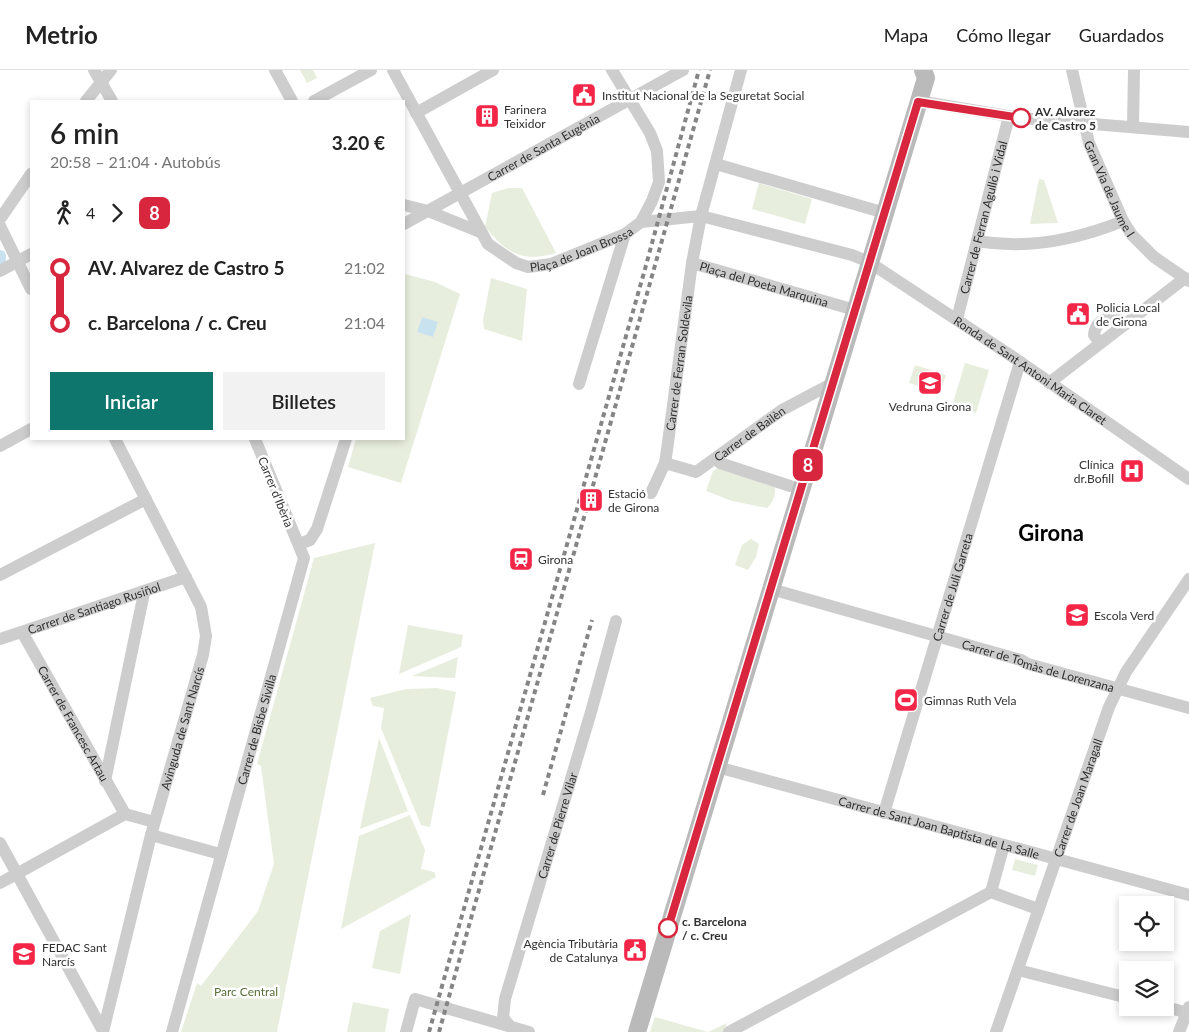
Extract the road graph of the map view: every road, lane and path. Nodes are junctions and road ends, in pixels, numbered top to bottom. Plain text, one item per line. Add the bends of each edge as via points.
1 (94, 70) edge
2 (111, 70) edge
3 (274, 70) edge
4 (371, 70) edge
5 (393, 70) edge
6 (493, 70) edge
7 (612, 70) edge
8 (683, 70) edge
9 (741, 70) edge
10 (1072, 70) edge
11 (1134, 70) edge
12 (926, 73) edge
13 (101, 82) junction
14 (111, 99) edge
15 (630, 99) junction
16 (87, 100) edge
17 (291, 100) edge
18 (316, 100) edge
19 (918, 102) junction
20 (416, 113) junction
21 (1009, 116) junction
22 (1083, 122) junction
23 (1133, 127) junction
24 (1189, 132) edge
25 (716, 164) junction
26 (30, 175) edge
27 (460, 194) junction
28 (405, 205) edge
29 (876, 210) junction
30 (428, 211) junction
31 (701, 216) junction
32 (0, 219) edge
33 (1123, 221) junction
34 (641, 222) junction
35 (405, 223) edge
36 (0, 226) edge
37 (480, 232) junction
38 (626, 234) junction
39 (977, 242) junction
40 (30, 255) edge
41 (18, 261) junction
42 (869, 262) junction
43 (692, 263) junction
44 (0, 272) edge
45 (1187, 280) edge
46 (30, 287) edge
47 (855, 310) junction
48 (957, 320) junction
49 (1020, 362) junction
50 (1049, 382) junction
51 (833, 383) junction
52 (579, 384) dead end
53 (30, 429) edge
54 (116, 440) edge
55 (255, 440) edge
56 (346, 440) edge
57 (1, 443) edge
58 (665, 463) junction
59 (720, 463) dead end
60 (1189, 480) edge
61 (790, 486) dead end
62 (651, 493) dead end
63 (146, 499) junction
64 (299, 544) junction
65 (0, 575) edge
66 (186, 577) junction
67 (1189, 579) edge
68 (771, 589) junction
69 (144, 593) junction
70 (616, 621) dead end
71 (22, 632) junction
72 (936, 637) junction
73 (0, 638) edge
74 (1118, 688) junction
75 (1189, 708) edge
76 (717, 767) junction
77 (105, 781) junction
78 (884, 812) junction
79 (125, 814) junction
80 (154, 822) junction
81 (151, 835) junction
82 (0, 843) edge
83 (1004, 845) junction
84 (220, 854) junction
85 (1056, 859) junction
86 (17, 873) junction
87 (0, 883) edge
88 (991, 892) junction
89 (1189, 895) edge
90 (1038, 909) junction
91 (1018, 970) junction
92 (1119, 996) edge
93 (1174, 1009) edge
94 (1188, 1011) edge
95 (510, 1026) junction
96 (103, 1031) edge
97 (172, 1032) edge
98 (406, 1032) edge
99 (529, 1032) edge
100 (637, 1032) edge
101 (729, 1032) edge
102 (996, 1032) edge
103 (1179, 1032) edge

1 - 13 street
2 - 13 street
3 - 17 street
4 - 18 street
5 - 20 street
6 - 20 street
7 - 15 street
8 - 15 street, Carrer de Santa Eugènia
9 - 25 street, Plaça del Poeta Marquina
10 - 22 street, Gran Via de Jaume I
11 - 23 street
12 - 19 main road
13 - 14 street
13 - 16 street
15 - 27 street, Carrer de Santa Eugènia
15 - 34 street, Plaça de Joan Brossa via 650,133 659,165 657,190
19 - 21 street
19 - 29 main road
20 - 27 street
21 - 22 street
21 - 39 street, Carrer de Ferran Agulló i Vidal
22 - 23 street
22 - 33 street, Gran Via de Jaume I
23 - 24 street
25 - 29 street
25 - 31 street, Plaça del Poeta Marquina
26 - 32 street
27 - 30 street, Carrer de Santa Eugènia
27 - 37 street
28 - 30 street
29 - 42 main road
30 - 35 street, Carrer de Santa Eugènia
30 - 37 street
31 - 34 street, Plaça de Joan Brossa
31 - 42 street
31 - 43 street, Plaça del Poeta Marquina
33 - 39 street via 1063,241 1020,245
33 - 45 street, Gran Via de Jaume I via 1148,251
34 - 38 street, Plaça de Joan Brossa
36 - 41 street
37 - 38 street, Plaça de Joan Brossa via 494,249 528,267 552,264
38 - 52 street
39 - 48 street, Carrer de Ferran Agulló i Vidal
40 - 41 street
41 - 44 street
41 - 46 street
42 - 47 main road
42 - 48 street, Ronda de Sant Antoni Maria Claret
43 - 47 street, Plaça del Poeta Marquina
43 - 58 street, Carrer de Ferran Soldevila
45 - 50 street
47 - 51 main road
48 - 49 street, Ronda de Sant Antoni Maria Claret
49 - 50 street, Ronda de Sant Antoni Maria Claret
49 - 72 street, Carrer de Juli Garreta
50 - 60 street, Ronda de Sant Antoni Maria Claret
51 - 58 street, Carrer de Bailèn via 782,410 696,472
51 - 68 main road
53 - 57 street
54 - 63 street, Avinguda de Sant Narcís
55 - 64 street, Carrer d'Ibèria
56 - 64 street via 317,529 310,540
58 - 62 street, Carrer de Ferran Soldevila
59 - 61 street
63 - 65 street
63 - 66 street, Avinguda de Sant Narcís
64 - 84 street, Carrer de Bisbe Sivilla via 304,558
66 - 69 street, Carrer de Santiago Rusiñol
66 - 80 street, Avinguda de Sant Narcís via 201,607 206,636
67 - 74 street, Carrer de Joan Maragall
68 - 72 street, Carrer de Tomàs de Lorenzana
68 - 76 main road
69 - 71 street, Carrer de Santiago Rusiñol
69 - 77 street
70 - 95 street, Carrer de Pierre Vilar via 506,1000 503,1018
71 - 73 street, Carrer de Santiago Rusiñol
71 - 77 street, Carrer de Francesc Artau
72 - 74 street, Carrer de Tomàs de Lorenzana
72 - 78 street, Carrer de Juli Garreta
74 - 75 street, Carrer de Tomàs de Lorenzana
74 - 85 street, Carrer de Joan Maragall
76 - 78 street, Carrer de Sant Joan Baptista de La Salle
76 - 100 main road
77 - 79 street, Carrer de Francesc Artau
78 - 83 street, Carrer de Sant Joan Baptista de La Salle
79 - 80 street
79 - 86 street
80 - 81 street, Avinguda de Sant Narcís
81 - 84 street
81 - 96 street, Avinguda de Sant Narcís
82 - 86 street
83 - 85 street, Carrer de Sant Joan Baptista de La Salle
83 - 88 street
84 - 97 street, Carrer de Bisbe Sivilla
85 - 89 street, Carrer de Sant Joan Baptista de La Salle
85 - 90 street, Carrer de Joan Maragall
86 - 87 street
86 - 96 street
88 - 90 street
88 - 101 street
90 - 91 street, Carrer de Joan Maragall
91 - 92 street
91 - 102 street, Carrer de Joan Maragall
93 - 94 street
94 - 103 street
95 - 98 street via 416,999
95 - 99 street

